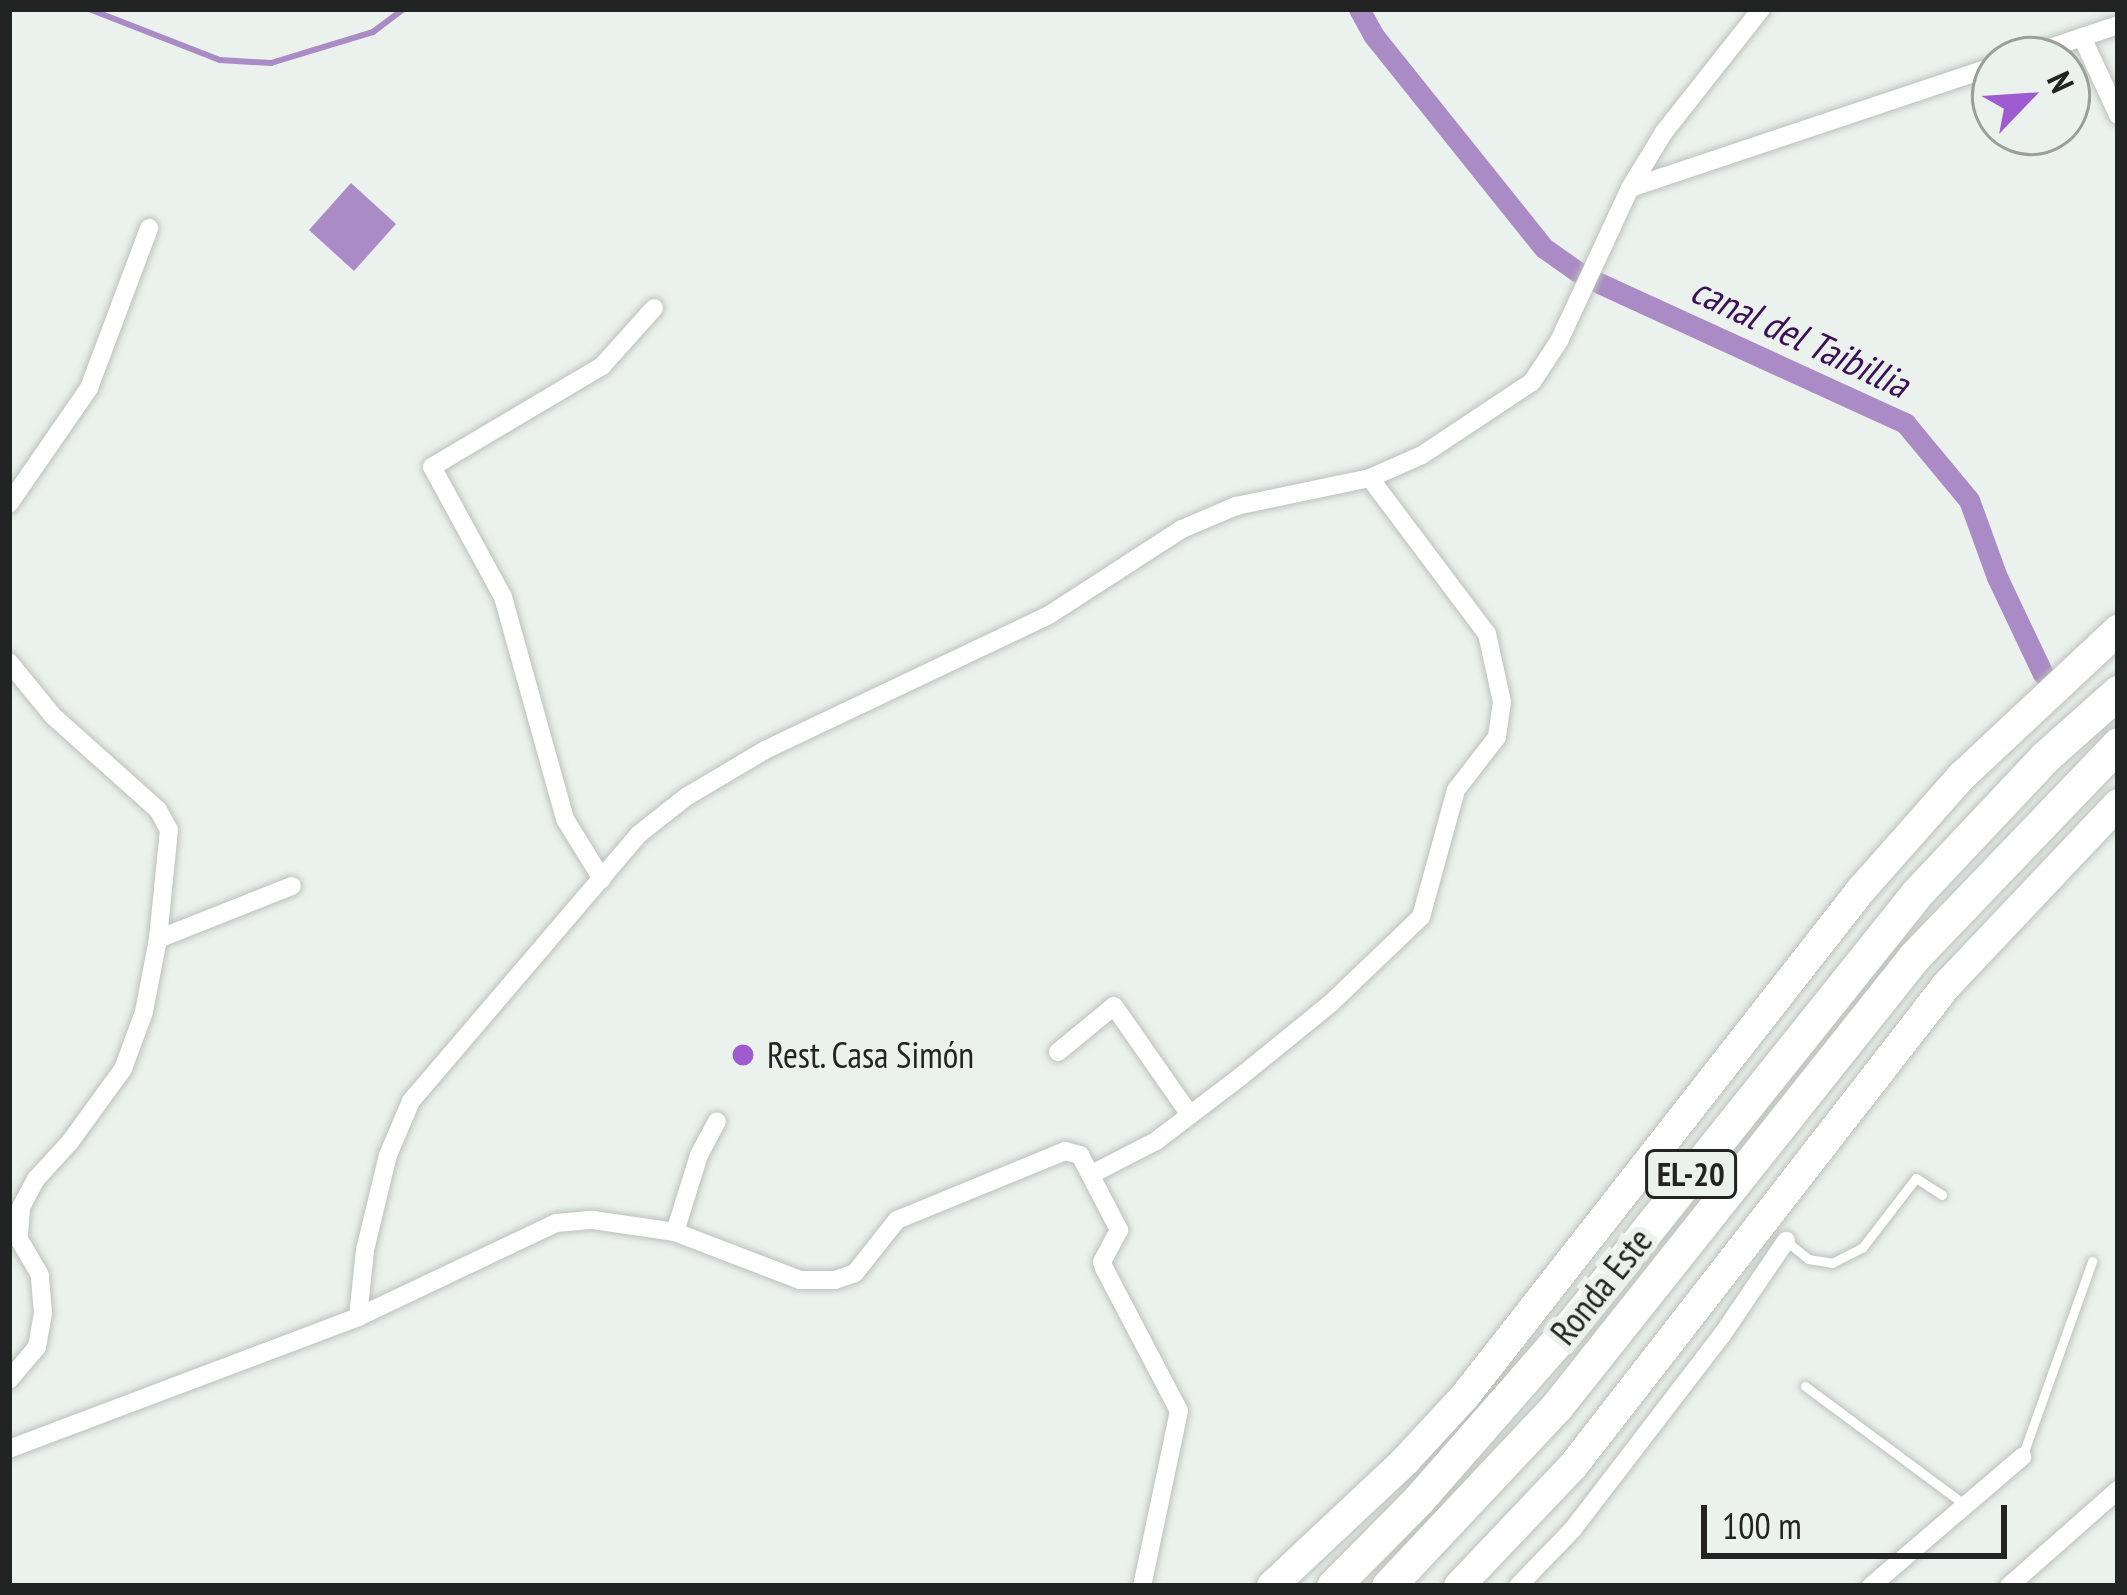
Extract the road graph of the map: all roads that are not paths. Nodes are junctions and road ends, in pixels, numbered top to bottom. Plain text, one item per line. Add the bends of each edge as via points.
1 (1760, 9) edge
2 (2118, 25) edge
3 (2085, 36) edge
4 (2091, 56) edge
5 (1971, 74) edge
6 (2118, 115) edge
7 (1630, 188) junction
8 (149, 228) dead end
9 (654, 308) dead end
10 (1370, 478) junction
11 (9, 504) edge
12 (2118, 630) edge
13 (9, 662) edge
14 (2118, 692) edge
15 (2117, 745) edge
16 (2109, 812) edge
17 (602, 879) junction
18 (292, 886) dead end
19 (158, 939) junction
20 (1058, 1052) dead end
21 (1190, 1115) junction
22 (717, 1121) dead end
23 (1092, 1174) junction
24 (1942, 1195) dead end
25 (675, 1232) junction
26 (14, 1236) edge
27 (1786, 1241) joint
28 (2092, 1261) dead end
29 (358, 1317) junction
30 (9, 1380) edge
31 (1805, 1386) dead end
32 (9, 1449) edge
33 (2023, 1457) joint
34 (2118, 1490) edge
35 (1964, 1505) junction
36 (1142, 1586) edge
37 (1272, 1586) edge
38 (1333, 1586) edge
39 (1392, 1586) edge
40 (1459, 1586) edge
41 (1517, 1586) edge
42 (1871, 1586) edge
43 (2009, 1586) edge

1 - 7 street
2 - 3 street
4 - 6 street
5 - 7 street
7 - 10 street via 1532,382 1422,455
8 - 11 street via 89,388
9 - 17 street via 602,366 432,467 503,597 565,819
10 - 17 street via 1236,506 1182,529 1049,615 784,741 686,797 639,834
10 - 21 street via 1487,634 1502,702 1497,737 1456,790 1420,916 1331,1003
12 - 37 highway via 2021,719 1861,890 1465,1396
13 - 19 street via 169,830
14 - 38 highway, Ronda Este / EL-20 via 1903,908 1477,1435
15 - 39 highway, Ronda Este / EL-20 via 1914,957 1557,1406
16 - 40 highway via 1946,986 1573,1466
17 - 29 street via 411,1101 388,1155
18 - 19 street
19 - 26 street via 123,1069 36,1179
20 - 21 street via 1114,1006
21 - 23 street
22 - 25 street
23 - 25 street via 1080,1155 1064,1151 932,1203 897,1220 855,1273 835,1280 783,1274
23 - 36 street via 1119,1230 1104,1268 1179,1411
24 - 27 lane via 1916,1178 1862,1248 1832,1263
25 - 29 street via 638,1223 556,1223
26 - 30 street via 40,1276 43,1313 37,1347
27 - 41 street via 1573,1529
28 - 33 lane
29 - 32 street
31 - 35 lane
33 - 35 street
34 - 43 street
35 - 42 street

